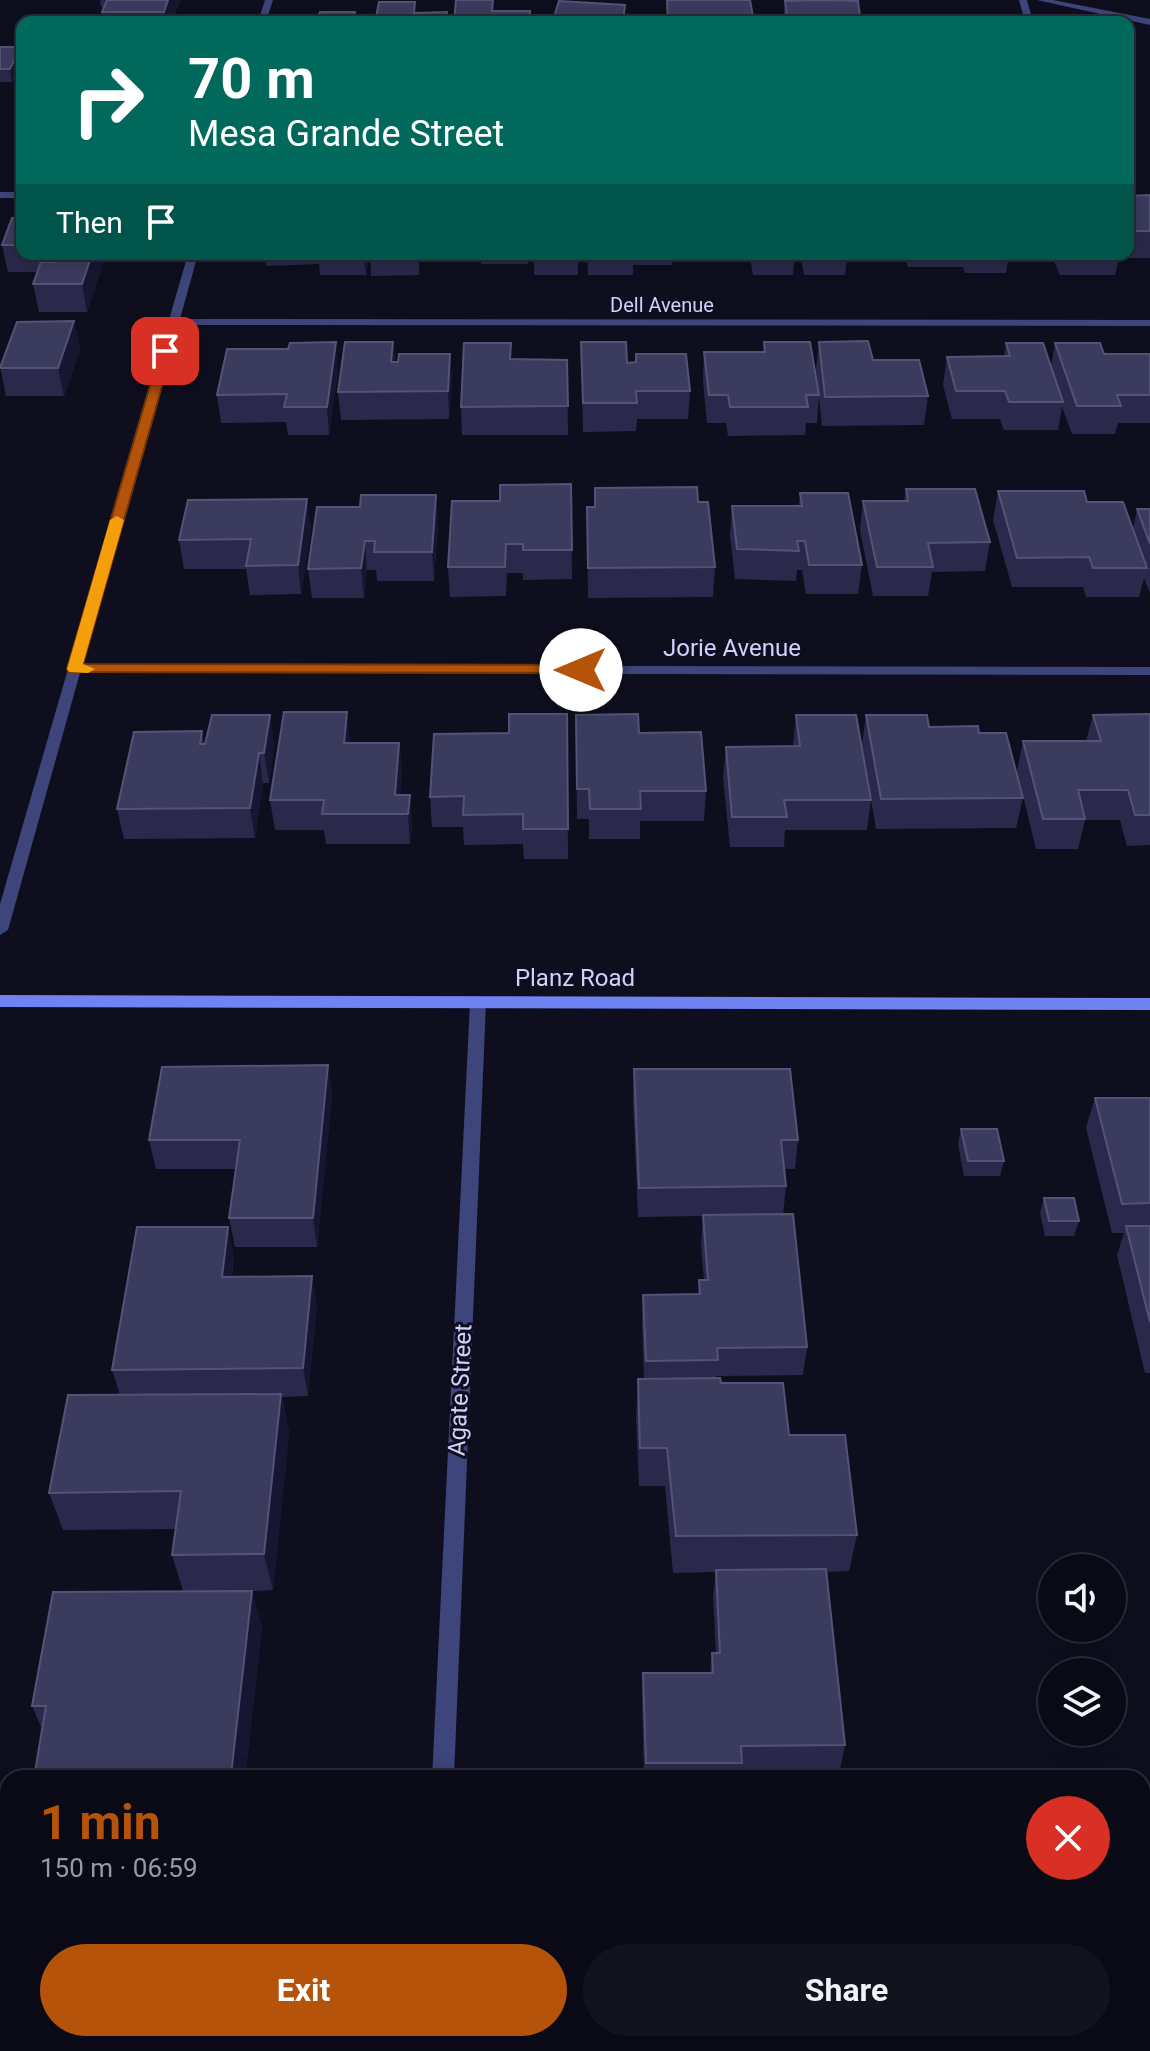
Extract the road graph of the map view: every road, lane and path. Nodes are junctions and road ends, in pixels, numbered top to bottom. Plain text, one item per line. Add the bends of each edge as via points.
1 (1041, 0) edge
2 (1120, 16) edge
3 (191, 260) edge
4 (174, 322) junction
5 (1150, 323) edge
6 (75, 669) junction
7 (1150, 671) edge
8 (0, 930) edge
9 (0, 1001) edge
10 (478, 1002) junction
11 (1150, 1004) edge
12 (443, 1770) edge

1 - 2 street
3 - 4 street
4 - 5 street, Dell Avenue
4 - 6 street
6 - 7 street, Jorie Avenue
6 - 8 street
9 - 10 street, Planz Road
10 - 11 street, Planz Road
10 - 12 street, Agate Street

